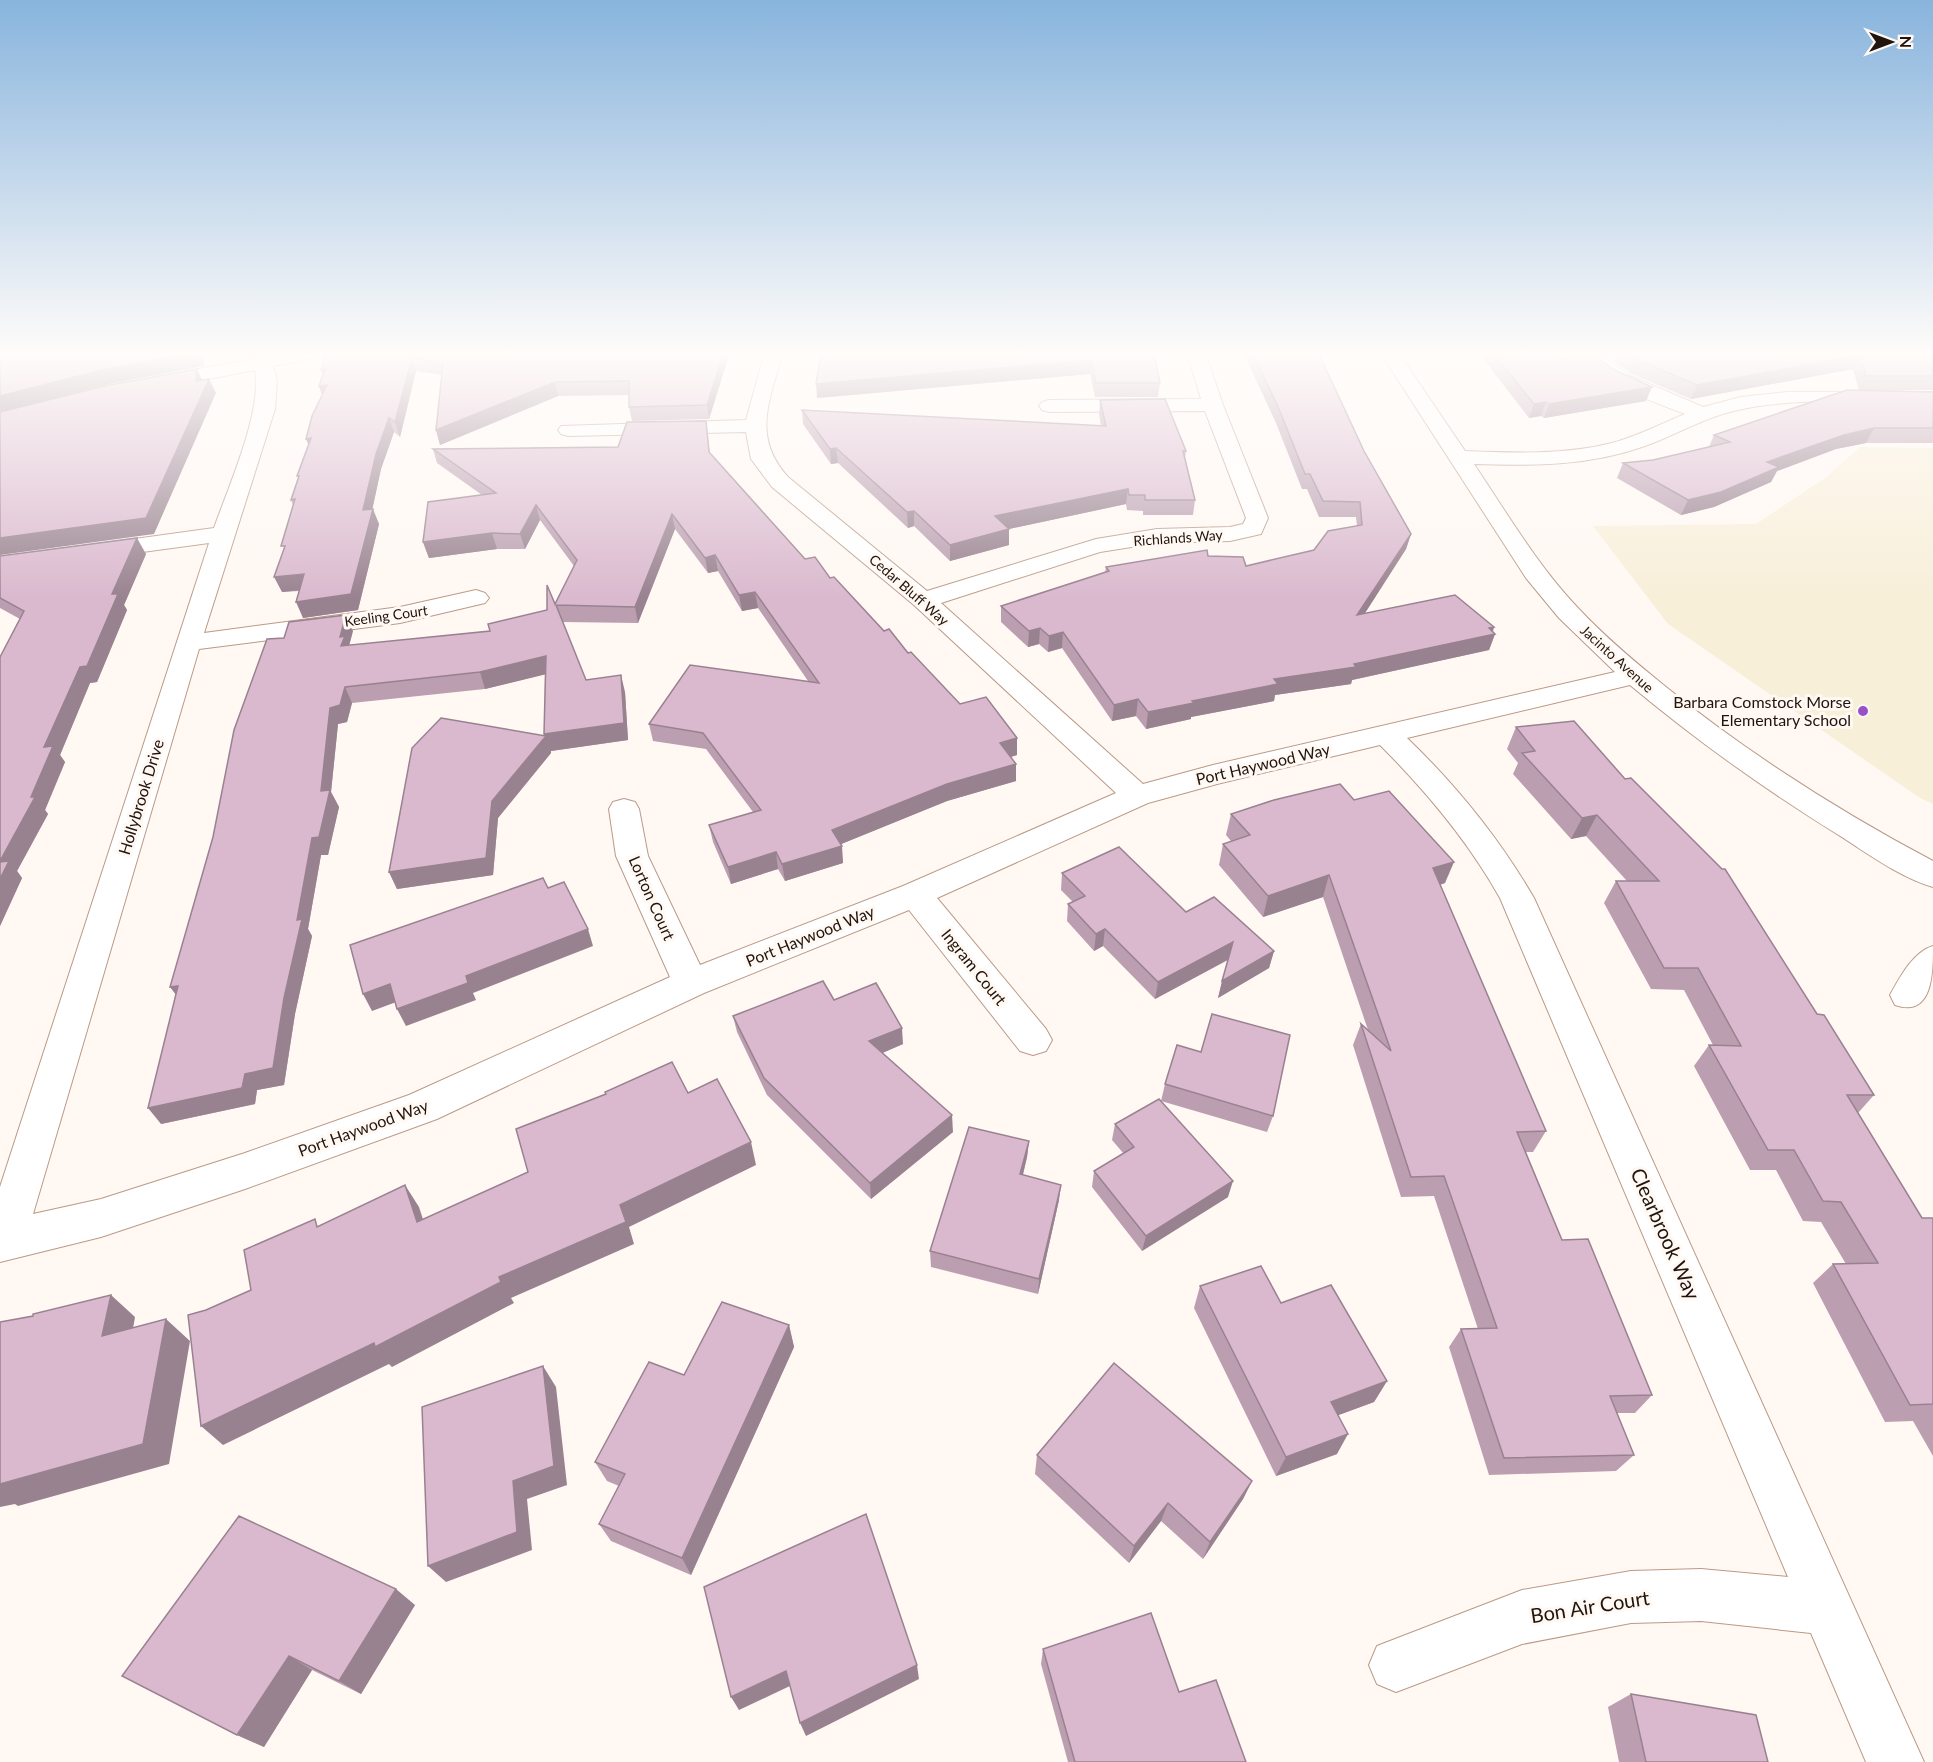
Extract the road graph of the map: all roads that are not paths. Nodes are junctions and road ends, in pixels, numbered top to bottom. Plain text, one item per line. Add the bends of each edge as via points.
1 (257, 434) edge
2 (755, 434) edge
3 (1224, 434) edge
4 (1442, 434) edge
5 (1658, 434) edge
6 (1457, 457) junction
7 (224, 534) junction
8 (71, 555) edge
9 (476, 598) dead end
10 (923, 600) junction
11 (188, 643) junction
12 (1634, 676) junction
13 (1387, 735) junction
14 (1137, 796) junction
15 (624, 809) dead end
16 (1933, 876) edge
17 (915, 894) junction
18 (691, 983) junction
19 (1033, 1040) dead end
20 (2, 1241) edge
21 (1828, 1608) junction
22 (1396, 1665) dead end
23 (1895, 1762) edge

1 - 7 street, Hollybrook Drive
2 - 10 street, Cedar Bluff Way via 763,461 780,482
3 - 10 street, Richlands Way via 1257,518 1253,529 1230,534 1157,536 1096,546
4 - 6 street, Jacinto Avenue
5 - 6 street via 1619,448 1550,458
6 - 12 street, Jacinto Avenue via 1534,573 1568,613
7 - 8 street
7 - 11 street, Hollybrook Drive
9 - 11 street, Keeling Court via 400,615
10 - 14 street, Cedar Bluff Way
11 - 20 street, Hollybrook Drive
12 - 13 street, Port Haywood Way
12 - 16 street, Jacinto Avenue via 1700,729 1787,789
13 - 14 street, Port Haywood Way
13 - 21 street, Clearbrook Way via 1472,826 1518,898
14 - 17 street, Port Haywood Way
15 - 18 street, Lorton Court via 632,856
17 - 18 street, Port Haywood Way
17 - 19 street, Ingram Court
18 - 20 street, Port Haywood Way via 423,1107 101,1218
21 - 22 street, Bon Air Court via 1701,1595 1631,1597 1522,1617
21 - 23 street, Clearbrook Way

